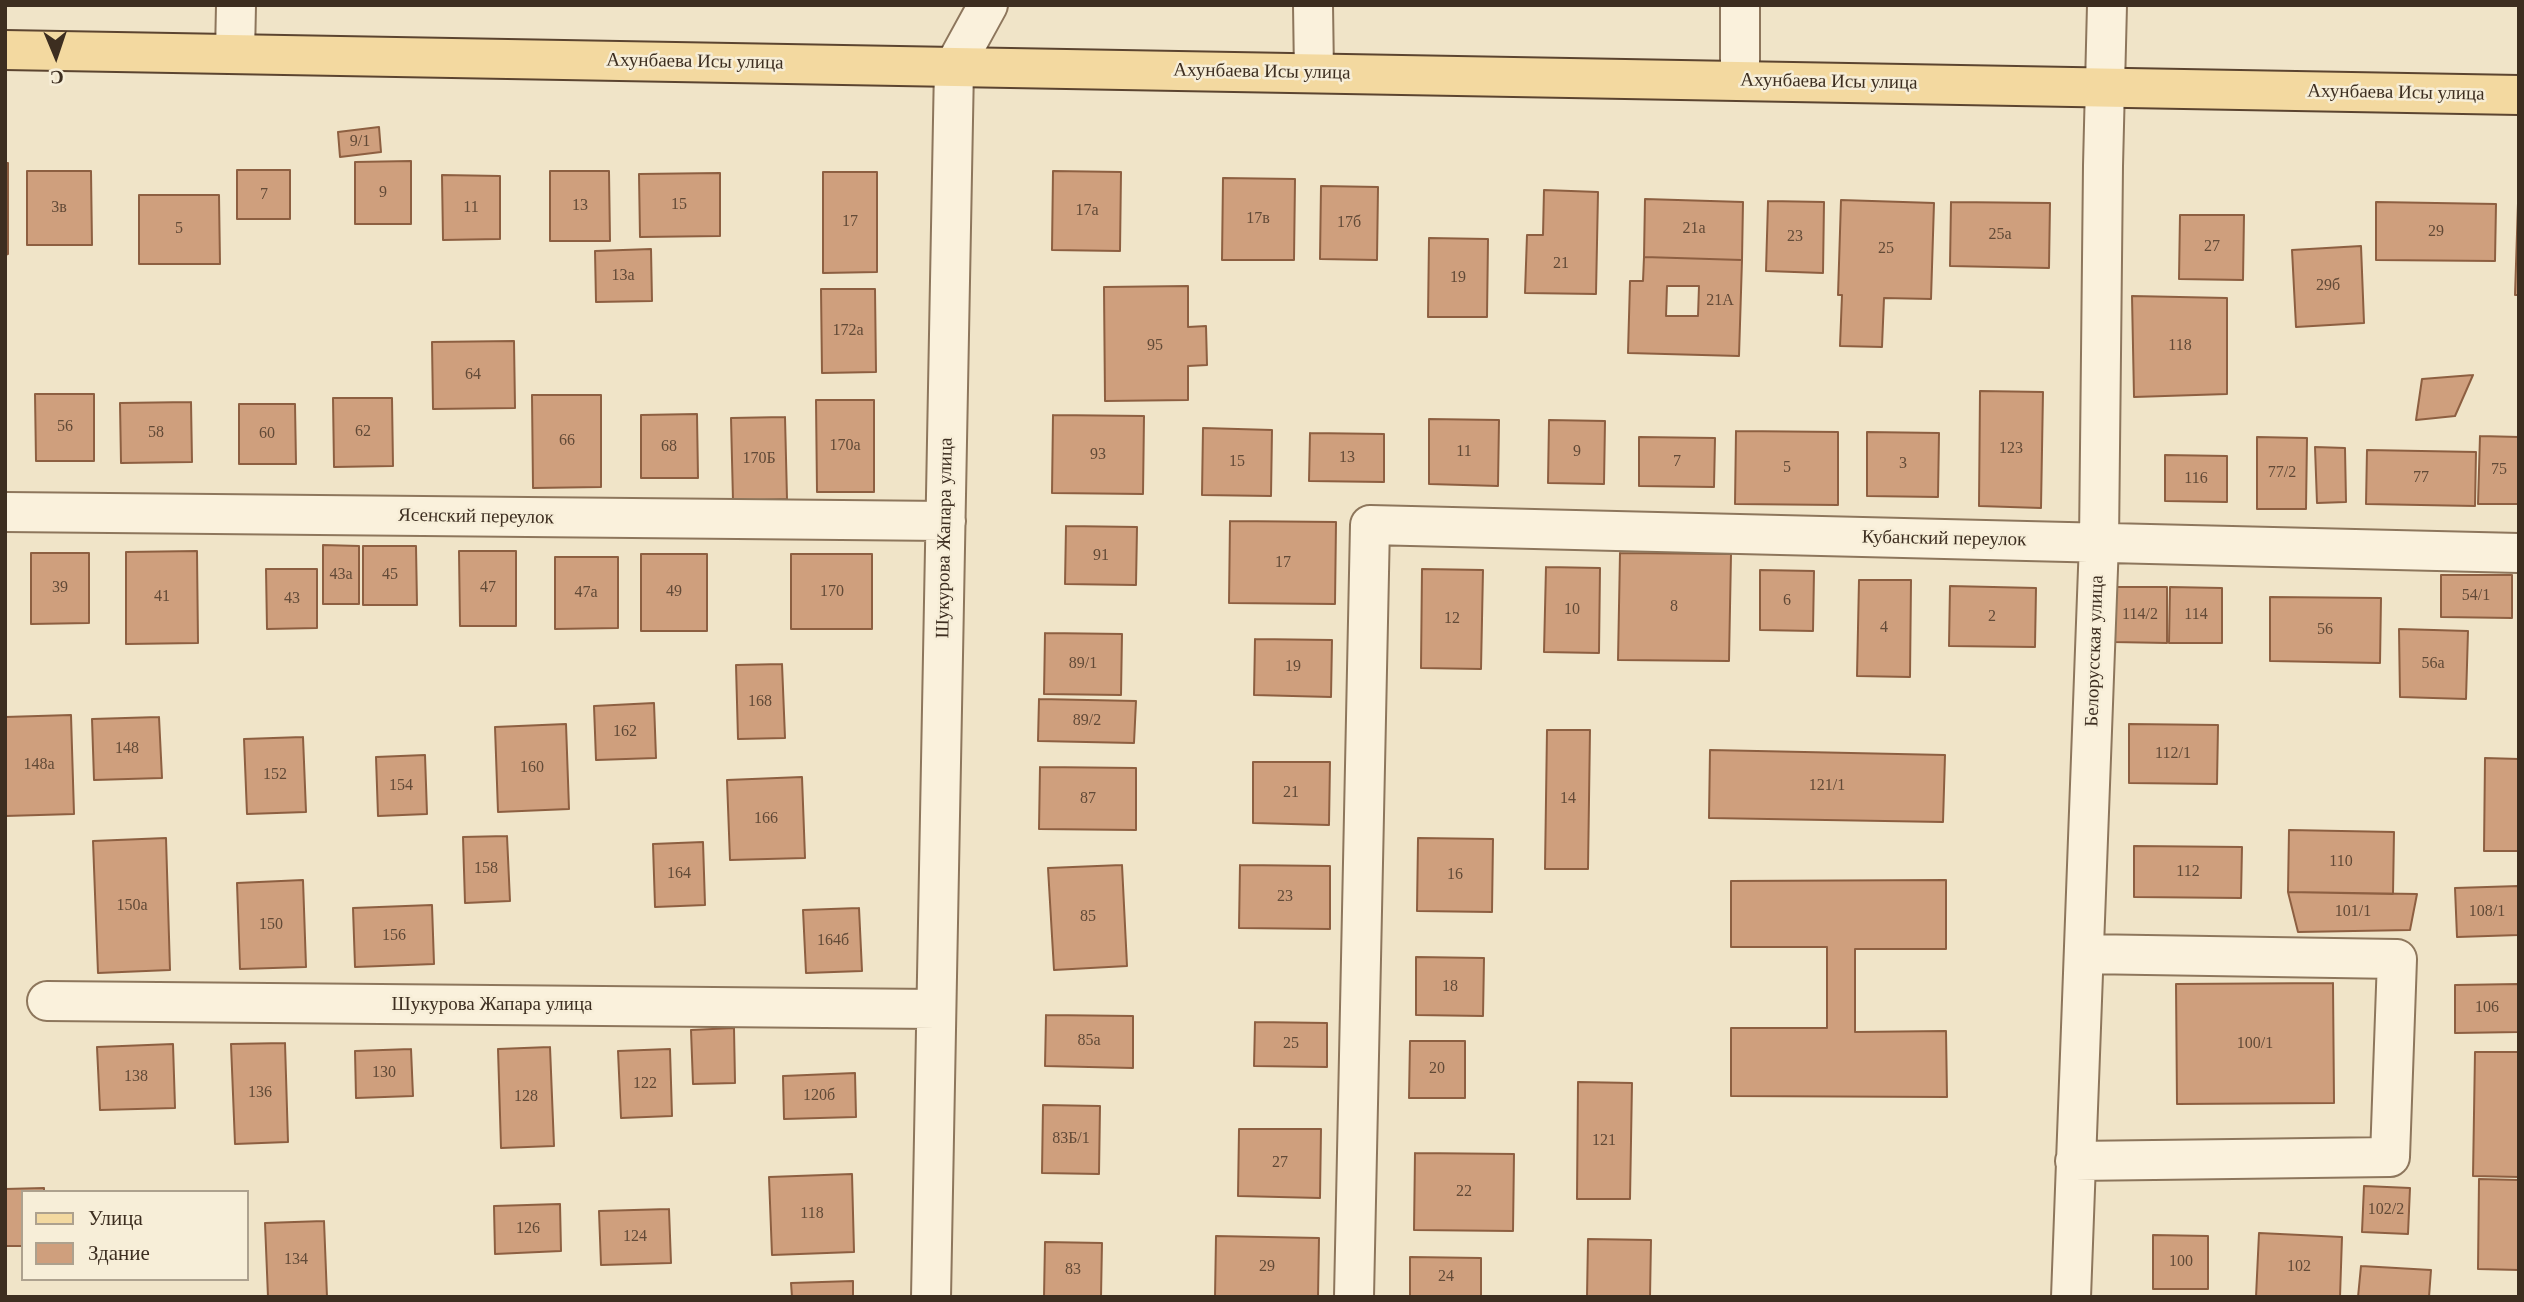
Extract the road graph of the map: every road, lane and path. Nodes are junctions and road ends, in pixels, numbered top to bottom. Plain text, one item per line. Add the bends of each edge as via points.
1 (236, 5) edge
2 (988, 5) edge
3 (1313, 5) edge
4 (1740, 5) edge
5 (2107, 5) edge
6 (5, 50) edge
7 (235, 54) junction
8 (954, 67) junction
9 (1314, 73) junction
10 (1740, 81) junction
11 (2105, 88) junction
12 (2519, 95) edge
13 (5, 512) edge
14 (946, 522) junction
15 (2099, 542) junction
16 (2519, 553) edge
17 (2084, 954) junction
18 (47, 1001) dead end
19 (936, 1009) junction
20 (2075, 1161) junction
21 (931, 1297) edge
22 (1354, 1297) edge
23 (2071, 1297) edge

1 - 7 street
2 - 8 street
3 - 9 street
4 - 10 street
5 - 11 street, Белорусская улица
6 - 7 main road, Ахунбаева Исы улица
7 - 8 main road, Ахунбаева Исы улица
8 - 9 main road, Ахунбаева Исы улица
8 - 14 street, Шукурова Жапара улица
9 - 10 main road, Ахунбаева Исы улица
10 - 11 main road, Ахунбаева Исы улица
11 - 12 main road, Ахунбаева Исы улица
11 - 15 street, Белорусская улица
13 - 14 street, Ясенский переулок
14 - 19 street, Шукурова Жапара улица
15 - 16 street, Кубанский переулок
15 - 17 street, Белорусская улица
15 - 22 street, Кубанский переулок via 1370,525
17 - 20 street, Белорусская улица
17 - 20 street via 2397,959 2390,1157
18 - 19 street, Шукурова Жапара улица
19 - 21 street, Шукурова Жапара улица
20 - 23 street, Белорусская улица

